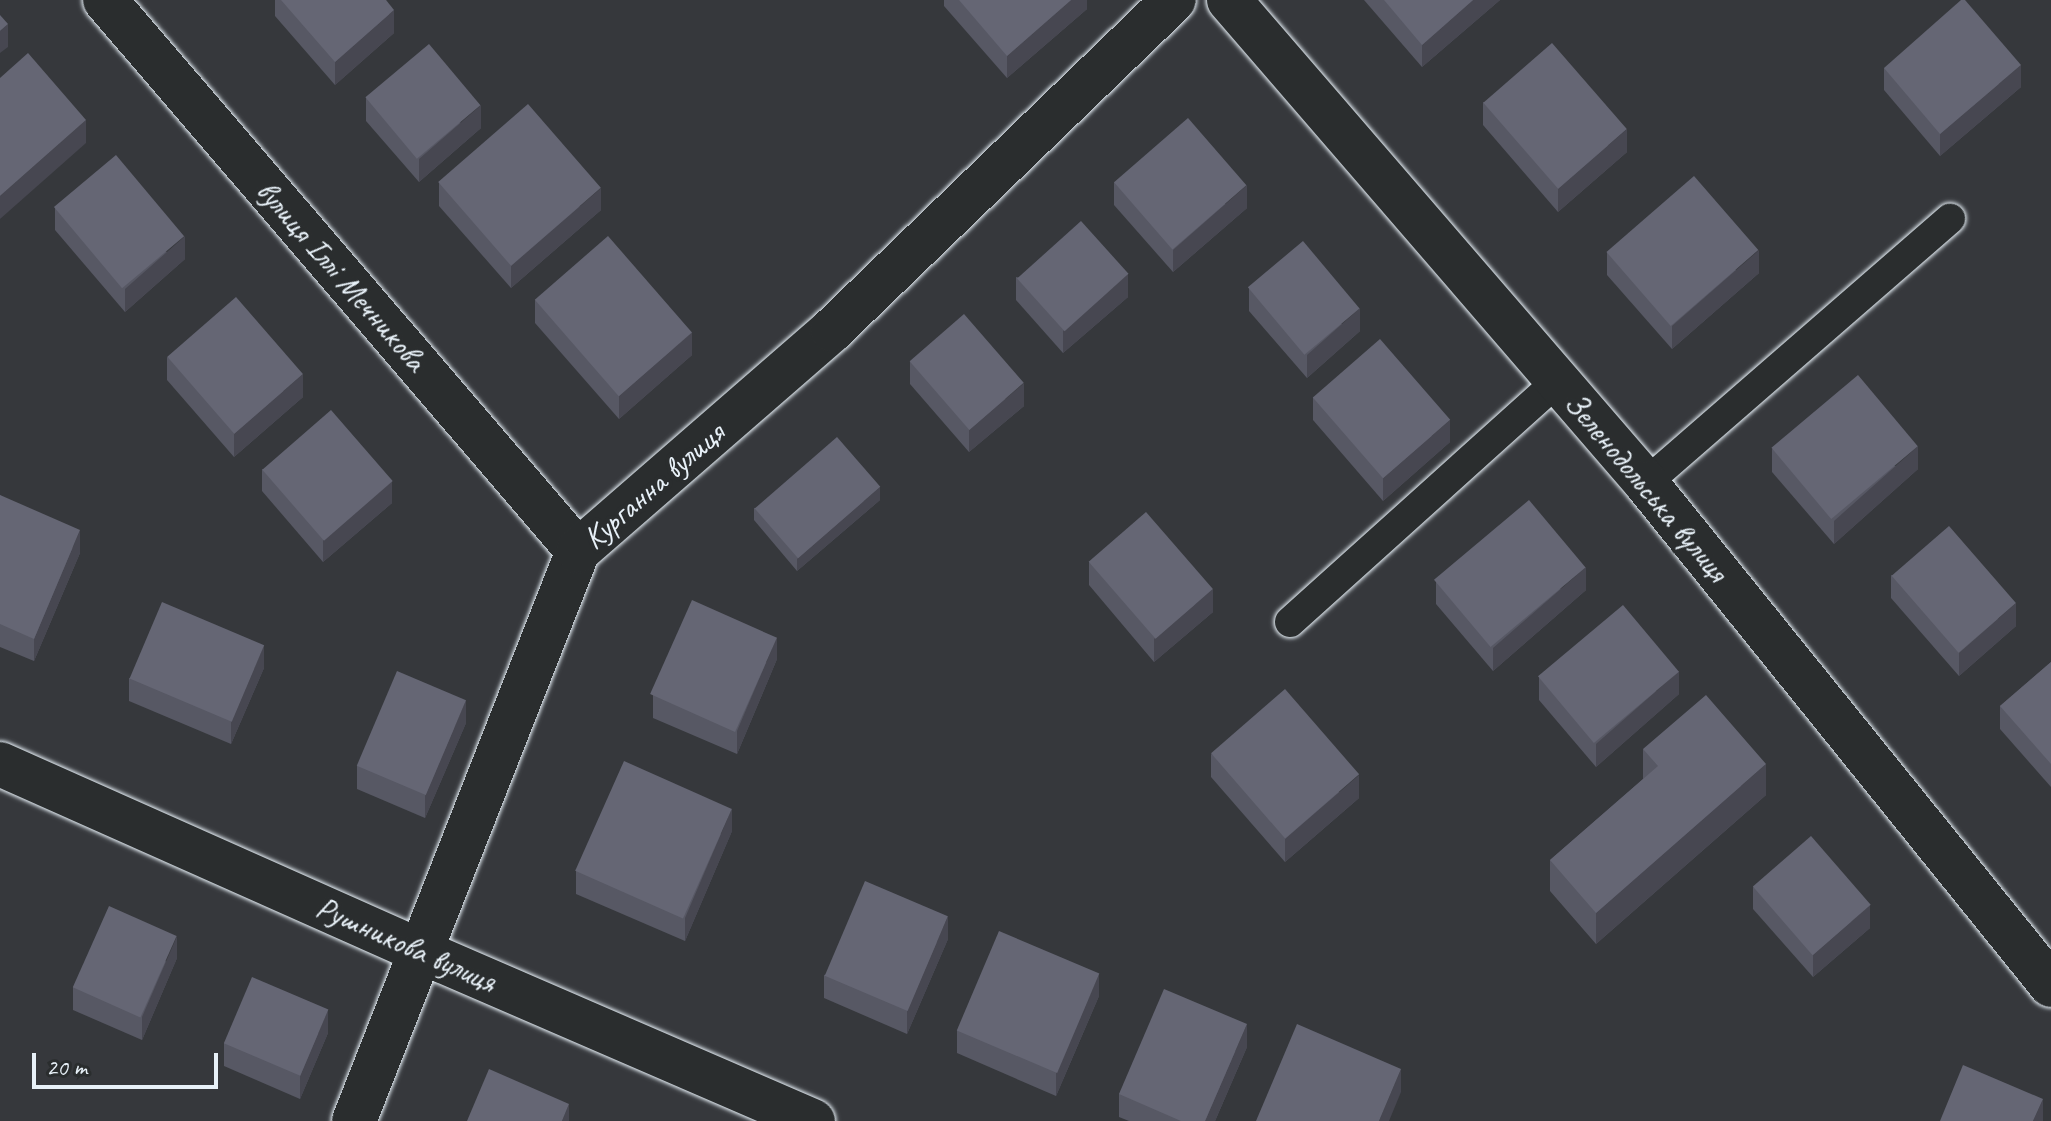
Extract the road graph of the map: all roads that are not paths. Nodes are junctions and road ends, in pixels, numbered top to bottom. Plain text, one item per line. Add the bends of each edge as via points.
1 (105, 0) edge
2 (1174, 0) edge
3 (1229, 0) edge
4 (1950, 219) dead end
5 (1558, 381) junction
6 (1646, 483) junction
7 (578, 551) junction
8 (1290, 622) dead end
9 (0, 764) edge
10 (422, 952) junction
11 (2051, 985) edge
12 (354, 1121) edge
13 (813, 1121) edge

1 - 7 street, вулиця Іллі Мечникова
2 - 7 street, Курганна вулиця via 832,330
3 - 5 street, Зеленодольська вулиця
4 - 6 lane
5 - 6 street, Зеленодольська вулиця
5 - 8 lane
6 - 11 street, Зеленодольська вулиця
7 - 10 street, Курганна вулиця
9 - 10 street, Рушникова вулиця
10 - 12 street, Курганна вулиця
10 - 13 street, Рушникова вулиця

